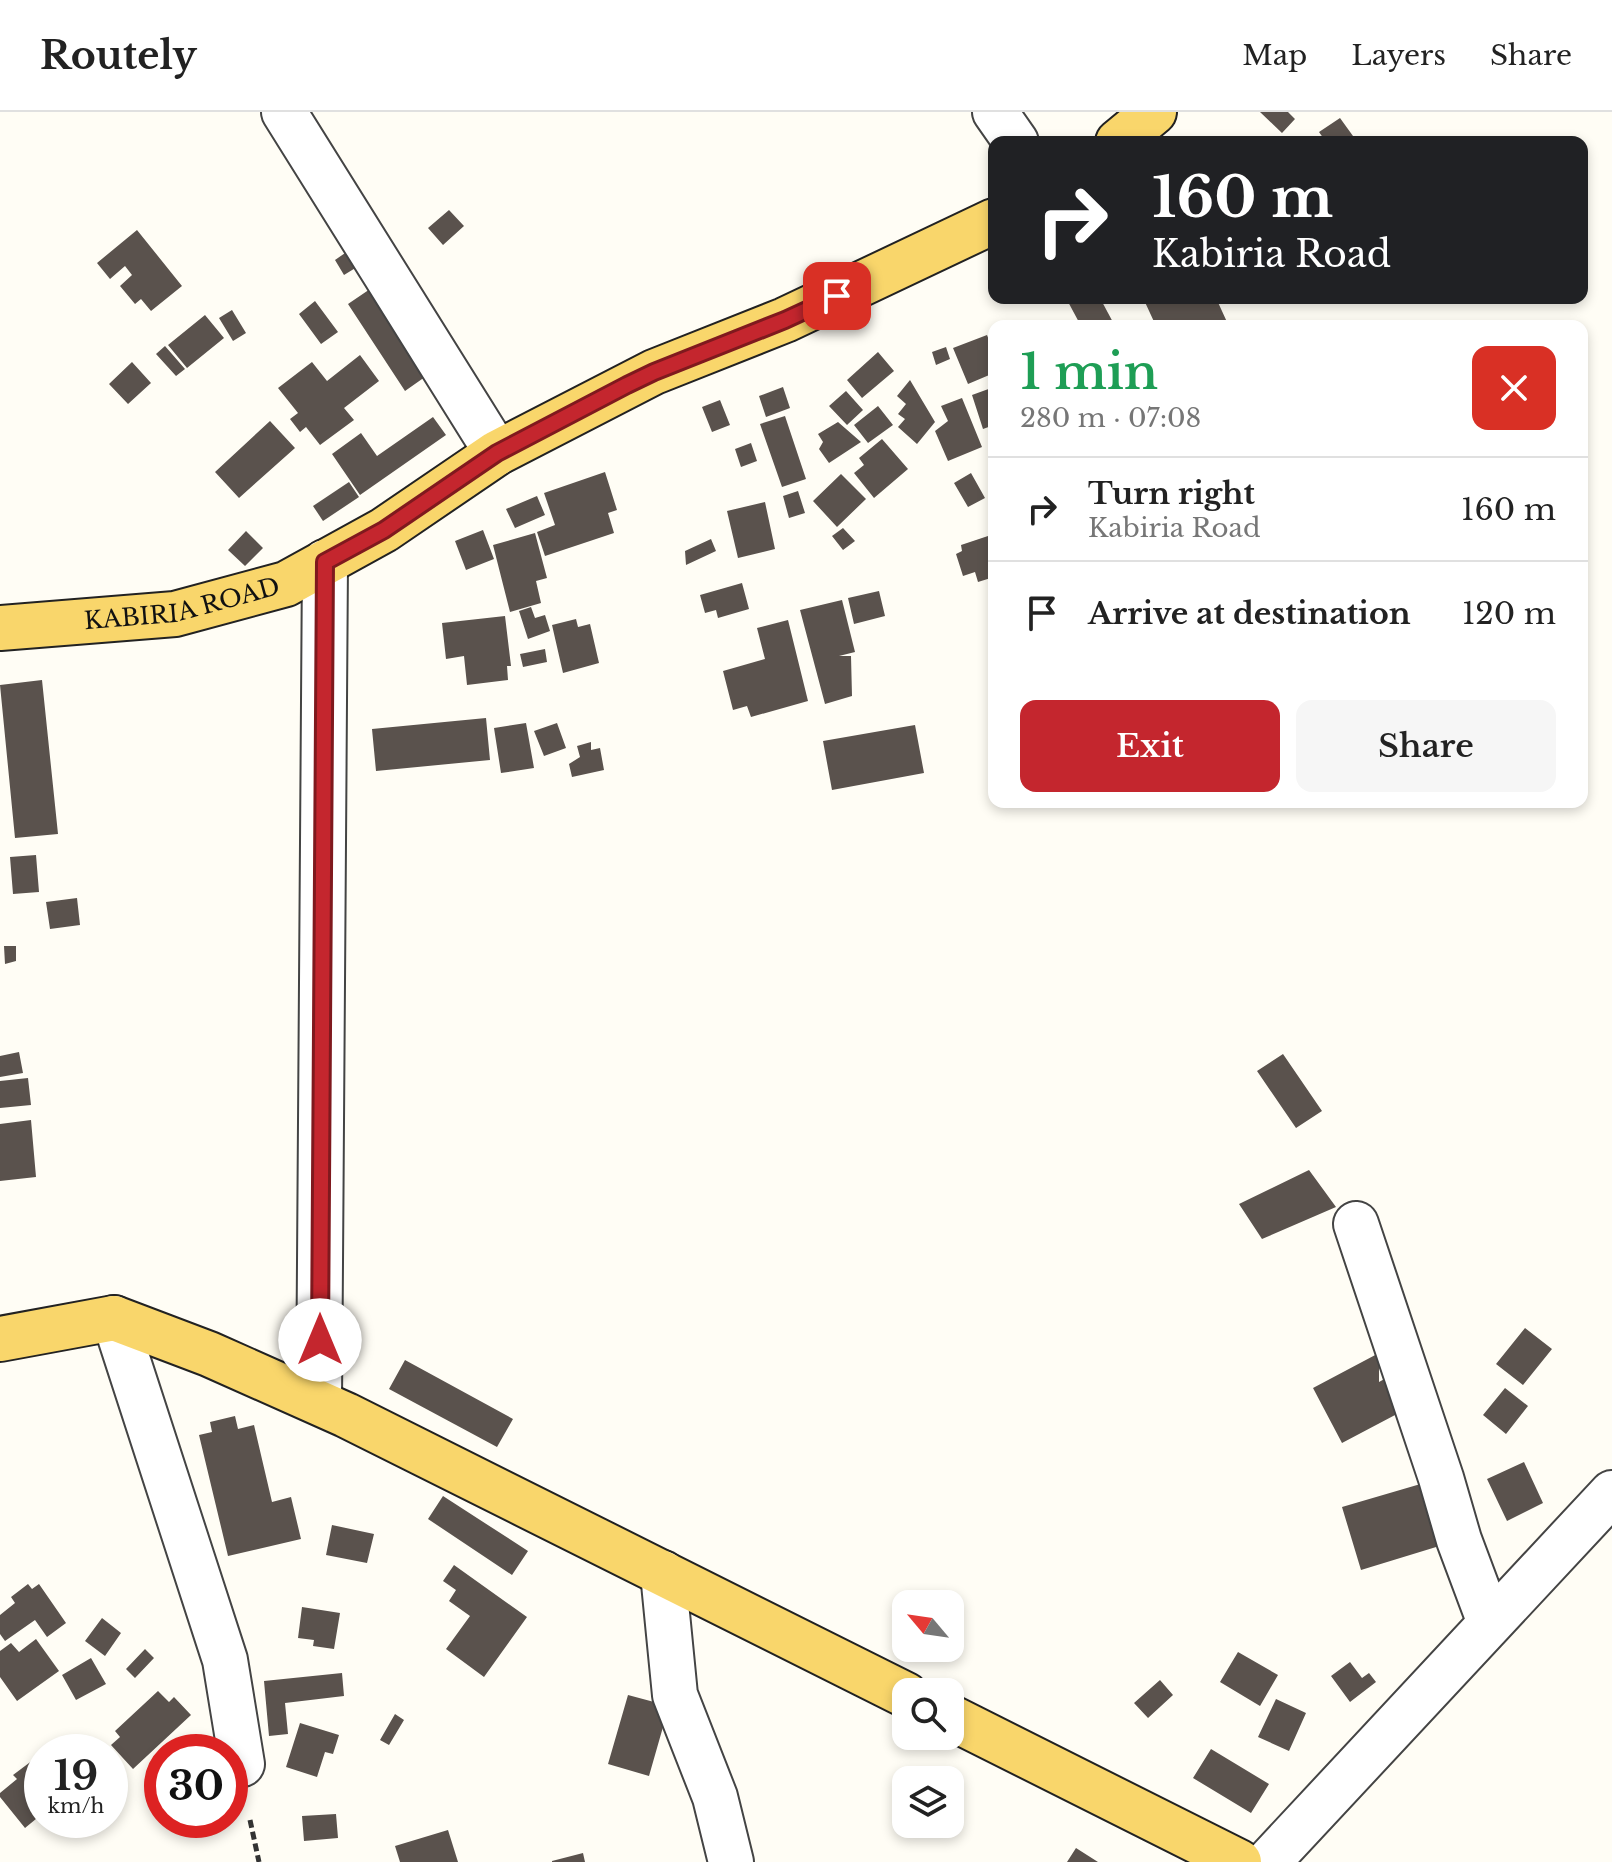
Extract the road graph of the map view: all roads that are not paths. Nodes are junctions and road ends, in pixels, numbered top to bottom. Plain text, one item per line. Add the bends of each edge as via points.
1 (284, 112) edge
2 (995, 112) edge
3 (1154, 112) edge
4 (1012, 136) edge
5 (1125, 136) edge
6 (988, 224) edge
7 (497, 453) junction
8 (325, 562) junction
9 (0, 628) edge
10 (1356, 1224) dead end
11 (114, 1318) junction
12 (0, 1339) edge
13 (319, 1402) junction
14 (1612, 1493) edge
15 (663, 1573) junction
16 (1490, 1623) junction
17 (892, 1688) edge
18 (964, 1724) edge
19 (237, 1734) edge
20 (731, 1862) edge
21 (1239, 1862) edge
22 (1268, 1862) edge

1 - 7 street
2 - 4 street
3 - 5 main road
6 - 7 main road, KABIRIA ROAD via 785,320 654,372
7 - 8 main road, KABIRIA ROAD via 384,530
8 - 9 main road, KABIRIA ROAD via 286,584 175,614
8 - 13 street
10 - 16 street
11 - 12 main road
11 - 13 main road
11 - 19 street via 225,1660
13 - 15 main road
14 - 16 street
15 - 17 main road
15 - 20 street via 675,1695 715,1797
16 - 22 street
18 - 21 main road

